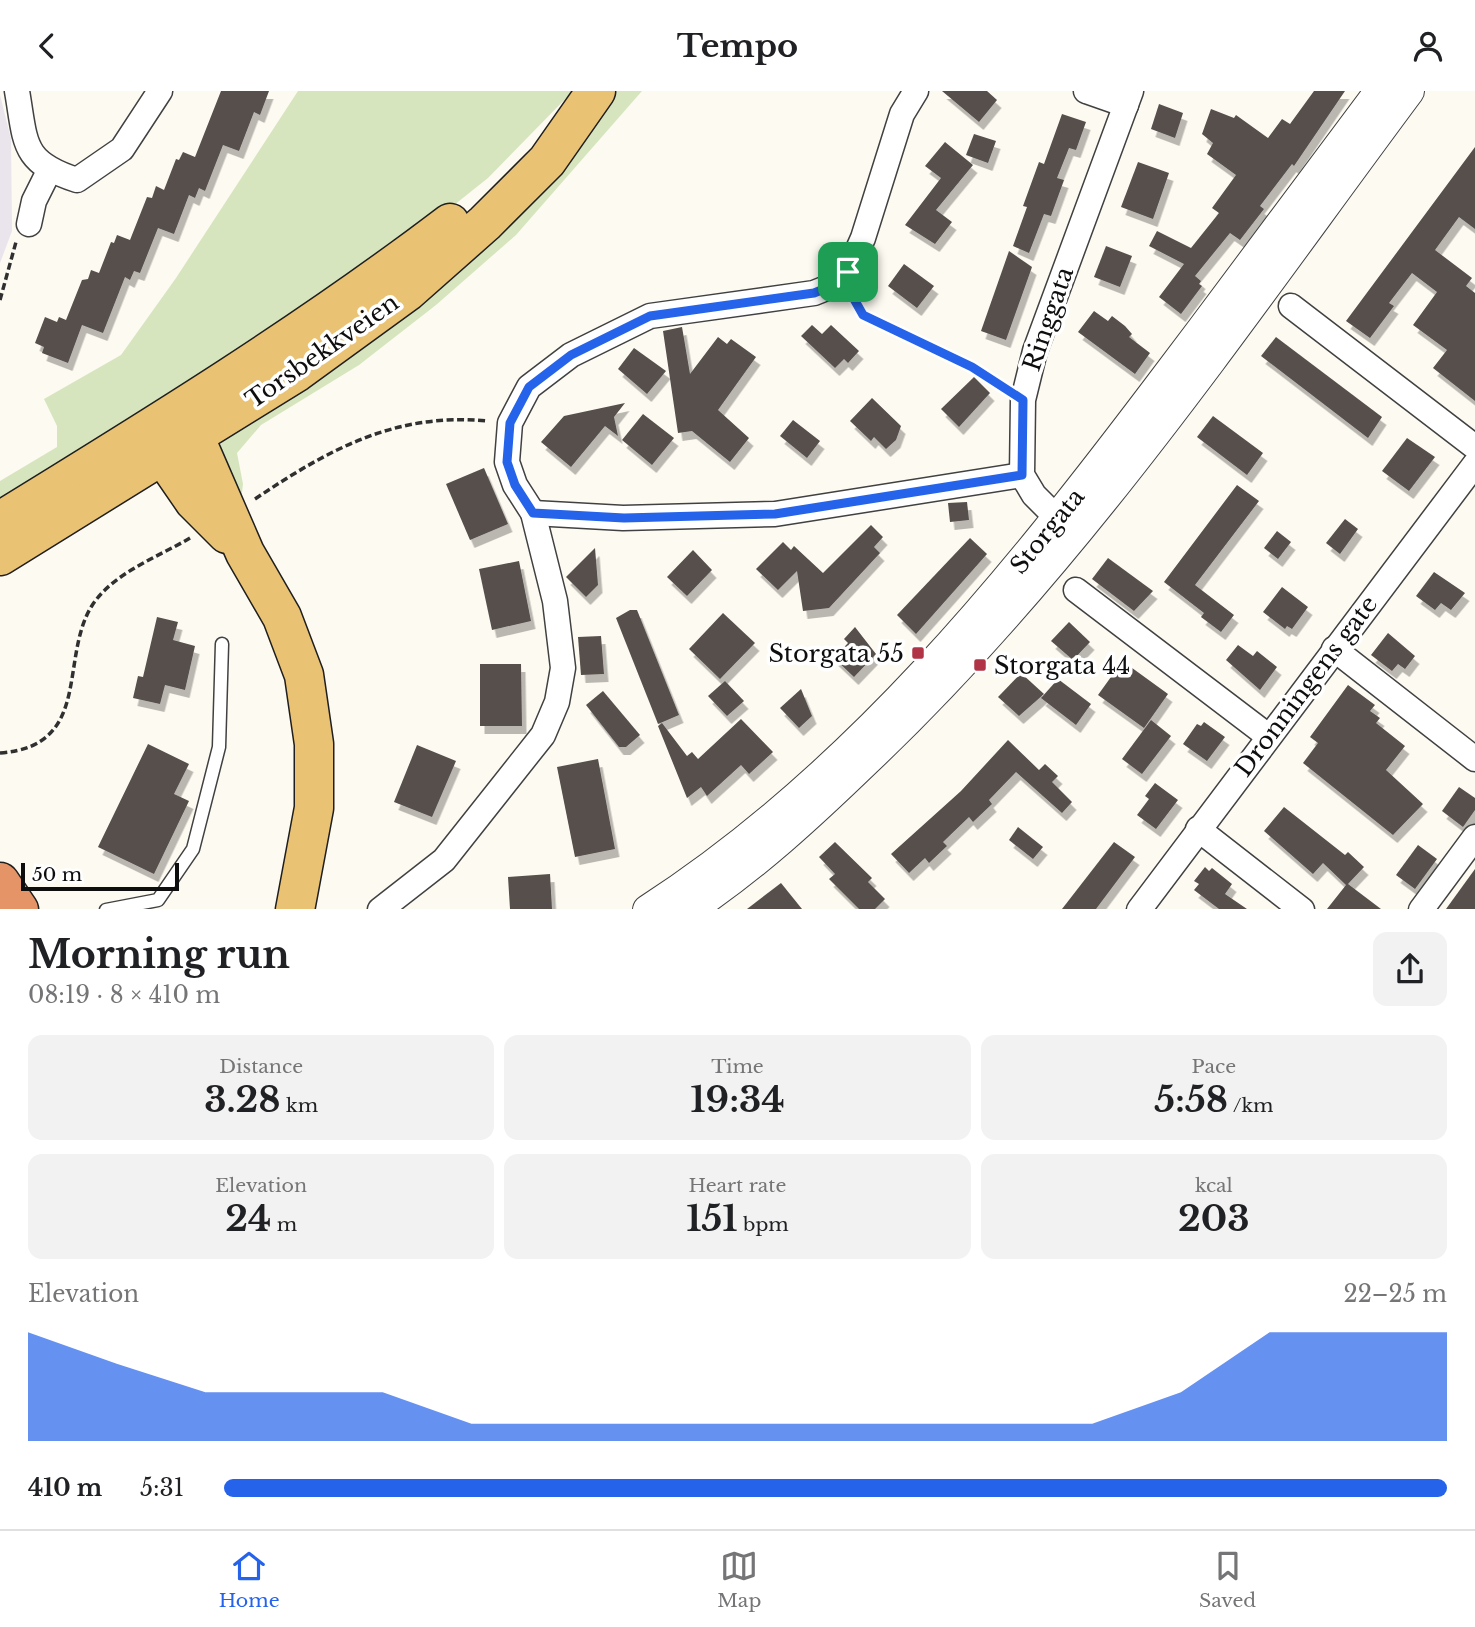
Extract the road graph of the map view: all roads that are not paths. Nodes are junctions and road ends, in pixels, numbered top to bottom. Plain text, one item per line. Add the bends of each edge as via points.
1 (17, 91) edge
2 (160, 91) edge
3 (593, 91) edge
4 (916, 91) edge
5 (1086, 91) edge
6 (1380, 91) edge
7 (1409, 91) edge
8 (1129, 98) edge
9 (49, 171) junction
10 (29, 224) road end
11 (1291, 306) dead end
12 (174, 438) junction
13 (1475, 447) edge
14 (1475, 464) edge
15 (1022, 475) junction
16 (533, 513) junction
17 (1067, 528) junction
18 (2, 549) edge
19 (1076, 590) dead end
20 (222, 644) dead end
21 (1334, 649) junction
22 (1268, 736) junction
23 (1475, 759) edge
24 (1199, 829) junction
25 (1475, 837) edge
26 (0, 882) edge
27 (705, 898) edge
28 (19, 909) edge
29 (106, 909) edge
30 (295, 909) edge
31 (380, 909) edge
32 (648, 909) edge
33 (1139, 909) edge
34 (1302, 909) edge
35 (1421, 909) edge

1 - 9 street via 27,147
2 - 9 street via 122,149 76,180
3 - 12 main road, Torsbekkveien via 456,218
4 - 16 street via 902,114 863,238 848,272 834,285 814,293 650,316 571,355 529,387 510,423 507,462
5 - 8 street
6 - 17 street, Storgata
7 - 17 street, Storgata
8 - 15 street, Ringgata via 1035,351 1023,400
9 - 10 street
11 - 13 street
12 - 18 main road, Torsbekkveien
12 - 30 main road via 199,447 245,553 282,617 304,675 314,744 314,808
14 - 21 street, Dronningens gate
15 - 16 street via 775,514 624,518
15 - 17 street via 1034,495
16 - 31 street via 555,601 563,668 557,702 543,735 444,860
17 - 27 street, Storgata via 988,638 900,729 789,834
19 - 22 street
20 - 29 lane via 219,747 193,849 158,900
21 - 22 street, Dronningens gate
21 - 23 street
22 - 24 street, Dronningens gate
24 - 33 street, Dronningens gate
24 - 34 street
25 - 35 street
26 - 28 highway
27 - 32 street, Storgata

